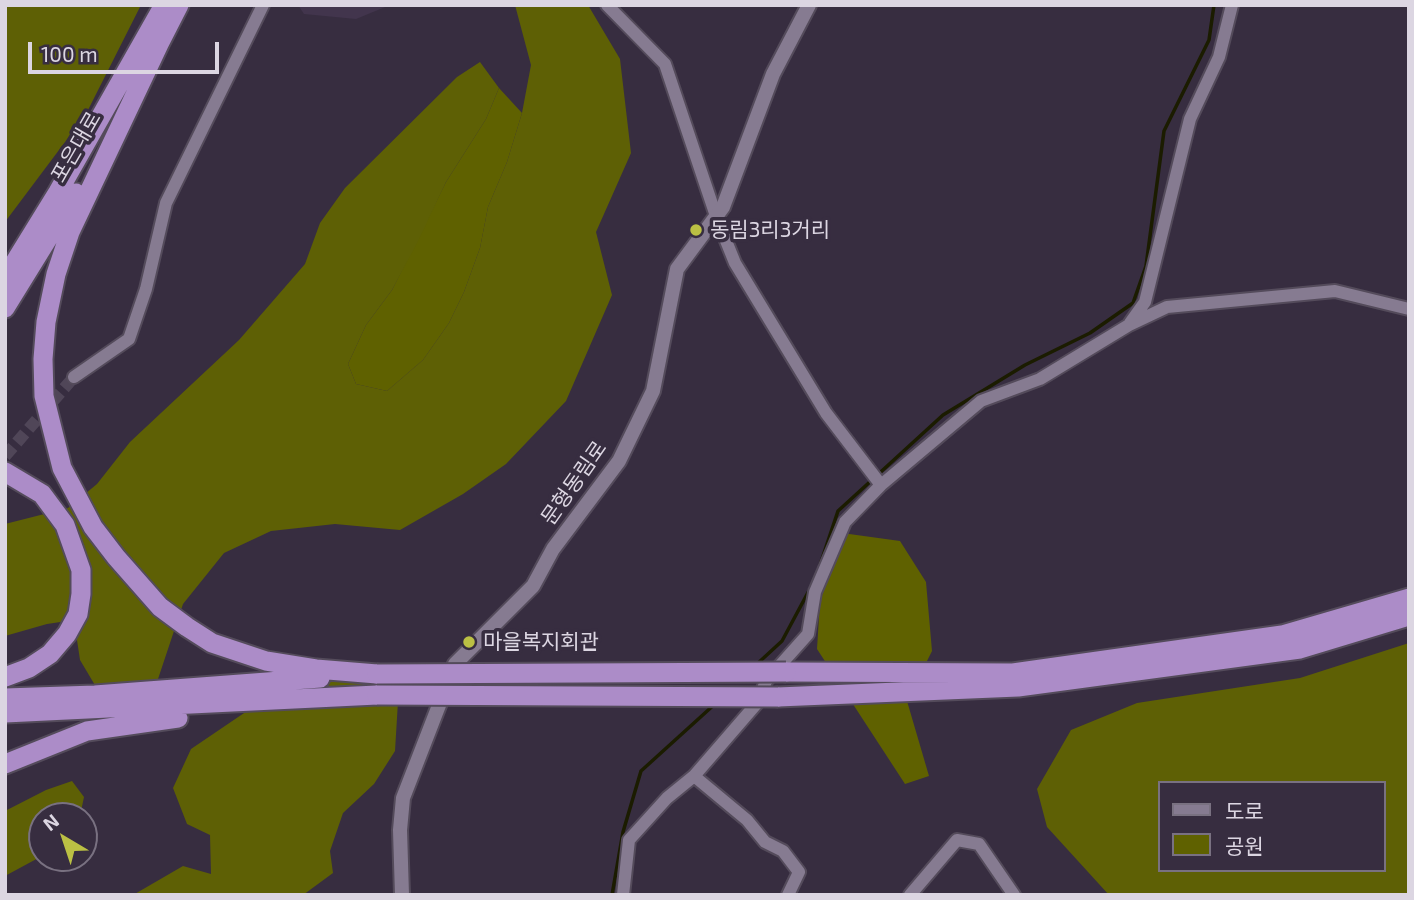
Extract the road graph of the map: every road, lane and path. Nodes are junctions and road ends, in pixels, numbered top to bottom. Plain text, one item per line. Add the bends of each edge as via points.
1 (164, 5) edge
2 (179, 5) edge
3 (263, 5) edge
4 (607, 5) edge
5 (809, 5) edge
6 (1232, 5) edge
7 (161, 40) junction
8 (58, 192) junction
9 (716, 216) junction
10 (5, 261) edge
11 (5, 278) edge
12 (5, 308) edge
13 (1409, 309) edge
14 (1129, 325) junction
15 (74, 377) tunnel mouth
16 (5, 472) edge
17 (881, 485) junction
18 (1409, 598) edge
19 (1409, 616) edge
20 (377, 674) junction
21 (5, 677) edge
22 (5, 698) edge
23 (297, 701) junction
24 (5, 713) edge
25 (5, 764) edge
26 (694, 776) junction
27 (402, 895) edge
28 (623, 895) edge
29 (788, 895) edge
30 (910, 895) edge
31 (1014, 895) edge

1 - 8 highway, 포은대로
2 - 7 highway, 포은대로
3 - 15 street via 166,203 146,289 128,339
4 - 9 street via 665,64
5 - 9 street, 문형동림로 via 773,74
6 - 14 street via 1219,57 1191,119 1145,302
7 - 12 highway, 포은대로 via 95,163
7 - 20 highway via 70,232 56,274 46,322 44,396 62,468 93,527 116,557 141,587 187,627 212,643 266,661
8 - 10 highway
8 - 11 highway, 포은대로
9 - 17 street via 735,263 819,402
9 - 27 street, 문형동림로 via 677,269 653,391 619,461 553,549 533,586 455,664 403,798
13 - 14 street via 1335,291 1167,307
14 - 17 street via 1040,379 981,401
16 - 21 highway via 42,494 53,507 75,547 81,570 78,614 67,634 50,654
17 - 26 street via 845,523 815,592 808,634 766,681 758,702
18 - 20 highway, bridge via 1282,635 1013,673
19 - 23 highway, bridge via 1300,649 1018,687 778,697 377,695
20 - 22 highway
23 - 24 highway
23 - 25 highway via 87,731
26 - 28 street via 629,840
26 - 29 street via 747,820 765,842 783,851 799,872
30 - 31 street via 957,840 979,844

